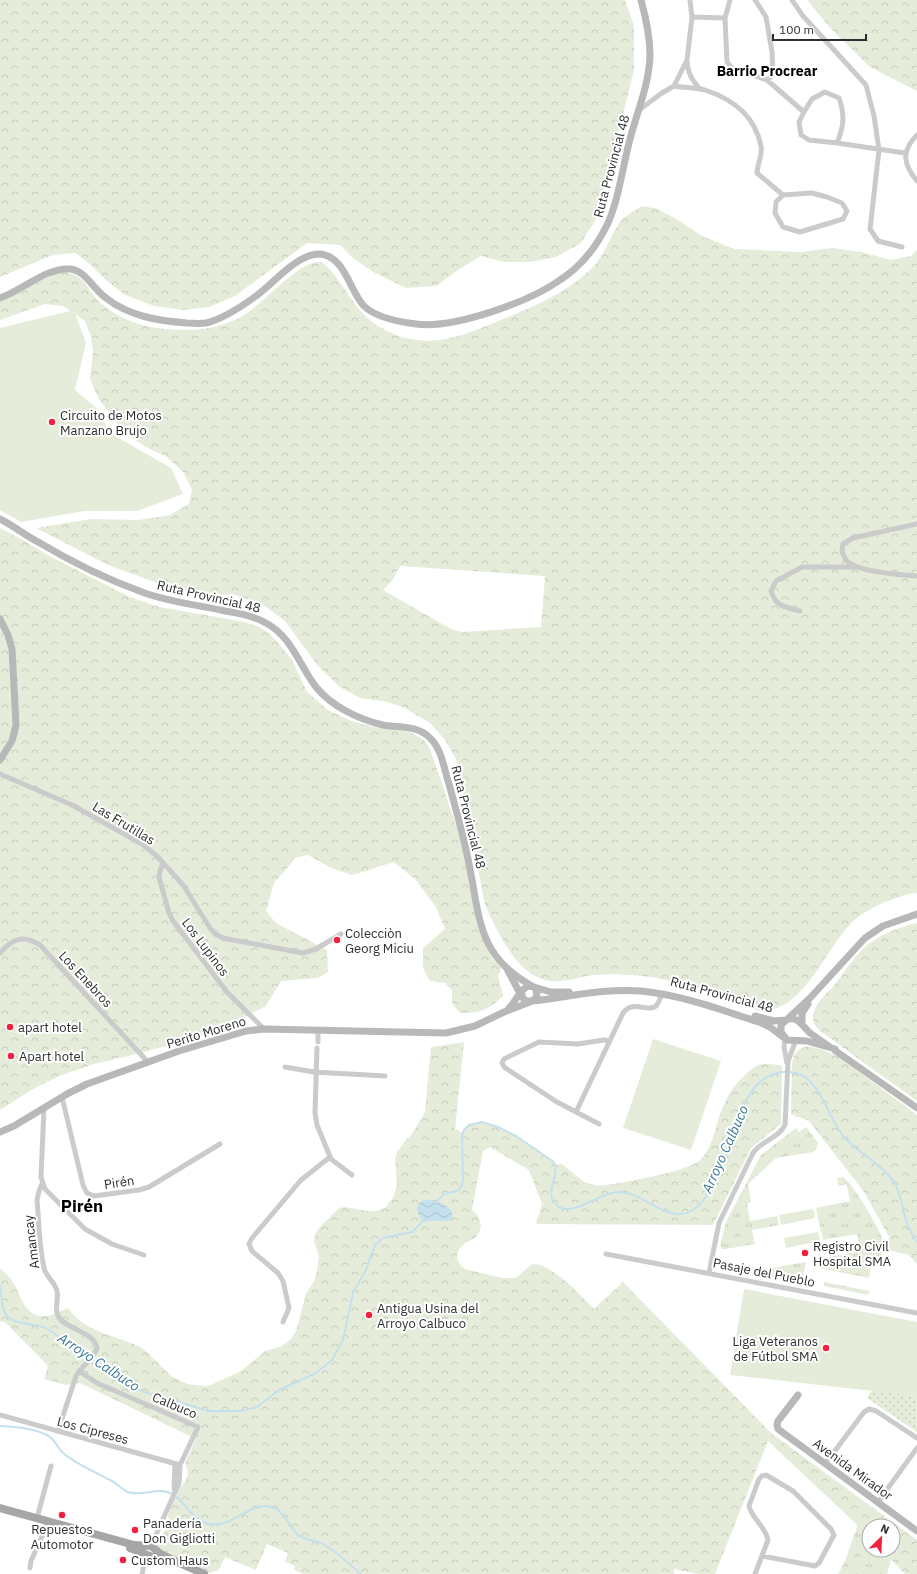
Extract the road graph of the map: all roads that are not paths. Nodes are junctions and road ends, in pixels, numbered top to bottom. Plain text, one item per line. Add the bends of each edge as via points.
1 (641, 0) edge
2 (690, 0) edge
3 (730, 0) edge
4 (755, 0) edge
5 (792, 0) edge
6 (692, 17) junction
7 (725, 18) junction
8 (687, 60) junction
9 (767, 80) junction
10 (674, 86) junction
11 (700, 90) junction
12 (639, 110) junction
13 (804, 112) junction
14 (917, 135) edge
15 (837, 143) junction
16 (879, 149) junction
17 (905, 153) junction
18 (917, 181) edge
19 (783, 195) junction
20 (902, 247) dead end
21 (0, 298) edge
22 (0, 519) edge
23 (917, 524) edge
24 (860, 567) junction
25 (917, 576) edge
26 (800, 611) dead end
27 (0, 619) edge
28 (0, 760) edge
29 (0, 774) edge
30 (163, 863) junction
31 (917, 914) edge
32 (341, 934) dead end
33 (0, 953) edge
34 (503, 964) junction
35 (533, 986) junction
36 (662, 992) junction
37 (521, 994) junction
38 (810, 998) junction
39 (531, 1002) junction
40 (504, 1012) junction
41 (788, 1019) junction
42 (802, 1025) junction
43 (264, 1029) junction
44 (318, 1030) junction
45 (784, 1038) junction
46 (610, 1039) junction
47 (797, 1040) junction
48 (318, 1042) dead end
49 (317, 1048) dead end
50 (838, 1052) junction
51 (148, 1062) junction
52 (788, 1066) junction
53 (285, 1067) dead end
54 (316, 1072) junction
55 (385, 1076) dead end
56 (62, 1097) junction
57 (44, 1108) junction
58 (917, 1108) edge
59 (576, 1112) junction
60 (599, 1124) dead end
61 (0, 1132) edge
62 (220, 1144) dead end
63 (330, 1157) junction
64 (352, 1175) dead end
65 (42, 1184) junction
66 (606, 1254) dead end
67 (144, 1255) dead end
68 (709, 1273) junction
69 (917, 1313) edge
70 (283, 1322) dead end
71 (79, 1371) junction
72 (798, 1395) dead end
73 (0, 1415) edge
74 (58, 1431) junction
75 (917, 1438) edge
76 (917, 1448) edge
77 (178, 1464) junction
78 (825, 1464) junction
79 (51, 1466) dead end
80 (878, 1502) junction
81 (0, 1508) edge
82 (0, 1512) edge
83 (37, 1518) junction
84 (47, 1525) junction
85 (917, 1531) edge
86 (149, 1551) junction
87 (762, 1556) junction
88 (30, 1568) dead end
89 (142, 1574) edge
90 (191, 1574) edge
91 (204, 1574) edge
92 (755, 1574) edge

1 - 12 main road, Ruta Provincial 48 via 647,19 650,56
2 - 6 street
3 - 7 street
4 - 9 street via 766,17 772,52 773,75
5 - 16 street via 803,16 866,85
6 - 7 street
6 - 8 street
7 - 9 street via 727,62 732,68
8 - 10 street
8 - 11 street via 690,78
9 - 13 street
10 - 11 street
10 - 12 street
11 - 19 street via 735,104 753,124 762,148 757,173
12 - 21 main road, Ruta Provincial 48 via 614,206 607,226 589,254 561,280 494,311 444,324 396,321 374,313 364,306 342,268 332,259 320,254 306,256 256,296 226,315 205,323 166,322 128,311 106,299 82,274 72,269 44,275
13 - 15 street via 799,122 801,135 809,140
13 - 15 street via 812,99 825,92 838,98 843,111 842,131
14 - 17 street
15 - 16 street
16 - 17 street
16 - 20 street via 870,229 878,240
17 - 18 street via 907,167
19 - 19 street via 812,193 842,203 847,211 843,219 800,232 783,227 775,213 776,202
22 - 34 main road, Ruta Provincial 48 via 51,550 129,587 159,597 237,613 268,624 294,649 316,687 336,705 368,721 413,728 430,737 441,756 452,794 469,863 481,928 490,948
23 - 24 street via 853,538 843,544 842,551 848,562
24 - 25 street
24 - 26 street via 802,567 776,581 771,591 774,600 782,606
27 - 28 main road via 12,649 16,726 12,742
29 - 30 street, Las Frutillas via 68,803 126,834
30 - 32 street, Las Frutillas via 187,889 210,928 223,938 303,953 312,951
30 - 43 street, Los Lupinos via 159,877 173,921 227,992
31 - 38 main road via 883,926 865,938
33 - 51 street, Los Enebros via 16,939 40,945
34 - 35 main road, Ruta Provincial 48 via 518,978
34 - 37 main road, Ruta Provincial 48
35 - 36 main road, Ruta Provincial 48 via 558,993 617,987 642,987
35 - 37 main road via 526,986
35 - 39 main road via 538,993 536,999
36 - 39 main road, Ruta Provincial 48 via 611,991
36 - 41 main road, Ruta Provincial 48 via 694,997 769,1020
36 - 45 main road, Ruta Provincial 48 via 760,1022
36 - 46 street via 658,1004 654,1007 627,1008
37 - 39 main road
37 - 40 main road, Perito Moreno
38 - 41 main road
38 - 42 main road via 802,1013
39 - 40 main road, Perito Moreno
40 - 44 main road, Perito Moreno via 469,1028 446,1033
41 - 42 main road, Ruta Provincial 48 via 797,1020
41 - 45 main road, Ruta Provincial 48 via 781,1028
42 - 47 main road via 803,1034
42 - 50 main road, Ruta Provincial 48
43 - 44 main road, Perito Moreno
43 - 51 main road, Perito Moreno via 242,1032
44 - 48 street
45 - 47 main road, Ruta Provincial 48 via 789,1041
45 - 52 street
46 - 59 street
46 - 59 street via 575,1044 539,1042 502,1061 504,1067
47 - 50 main road, Ruta Provincial 48 via 816,1043
47 - 52 street via 790,1054
49 - 54 street
50 - 58 main road, Ruta Provincial 48
51 - 56 main road, Perito Moreno via 87,1084
52 - 68 street via 785,1125 753,1153 719,1223
53 - 54 street
54 - 55 street
54 - 63 street via 315,1119
56 - 57 main road, Perito Moreno
56 - 62 street, Pirén via 83,1185 88,1193 94,1196 149,1187
57 - 61 main road, Perito Moreno
57 - 65 street
59 - 60 street
63 - 64 street
63 - 70 street via 299,1182 249,1244 252,1251 278,1273 283,1281 289,1308
65 - 67 street via 85,1229 112,1244
65 - 71 street, Amancay via 37,1200 43,1262 46,1275 57,1292 56,1312 62,1320 96,1342 94,1355
66 - 68 street, Pasaje del Pueblo
68 - 69 street, Pasaje del Pueblo
71 - 74 street, Amancay
71 - 77 street, Calbuco via 97,1383 198,1427
72 - 78 main road, Avenida Mirador via 777,1425
73 - 74 street, Los Cipreses
74 - 77 street, Los Cipreses
75 - 78 street via 869,1409 864,1412
76 - 80 street
77 - 86 street via 180,1479
78 - 80 main road, Avenida Mirador
79 - 83 street
80 - 85 main road, Avenida Mirador
81 - 83 main road
82 - 84 main road
83 - 86 main road
84 - 86 main road
84 - 88 street
86 - 89 street
86 - 90 main road
86 - 91 main road
87 - 87 street via 815,1566 834,1536 831,1529 793,1491 766,1475 760,1479 749,1506 768,1538
87 - 92 street

